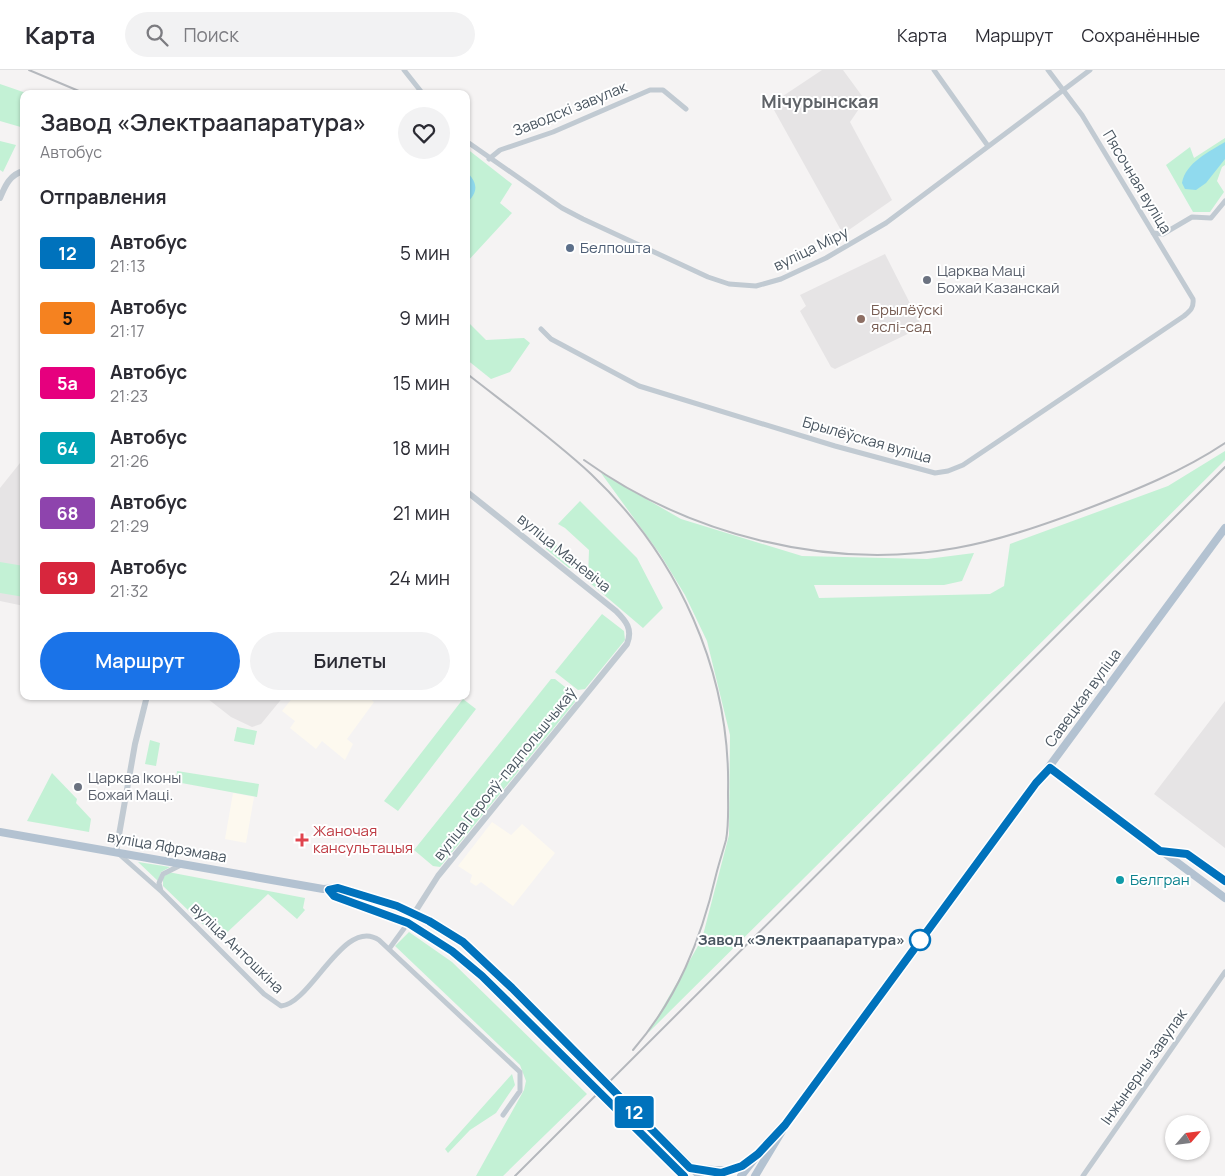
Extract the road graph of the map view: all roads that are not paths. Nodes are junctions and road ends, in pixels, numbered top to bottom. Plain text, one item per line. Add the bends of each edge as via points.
1 (404, 70) edge
2 (934, 70) edge
3 (1048, 70) edge
4 (1090, 70) edge
5 (421, 90) edge
6 (1062, 91) junction
7 (686, 109) dead end
8 (470, 144) edge
9 (988, 146) junction
10 (489, 159) junction
11 (20, 172) edge
12 (0, 198) edge
13 (1225, 201) edge
14 (1153, 233) junction
15 (1190, 311) joint
16 (541, 329) dead end
17 (470, 494) edge
18 (1225, 528) edge
19 (627, 644) joint
20 (146, 700) edge
21 (1050, 768) junction
22 (0, 832) edge
23 (116, 852) junction
24 (185, 864) junction
25 (329, 890) junction
26 (162, 892) junction
27 (1225, 898) edge
28 (412, 914) junction
29 (408, 923) junction
30 (389, 949) junction
31 (1225, 972) edge
32 (634, 1112) junction
33 (503, 1115) dead end
34 (627, 1120) junction
35 (785, 1125) junction
36 (758, 1154) junction
37 (690, 1168) junction
38 (684, 1176) edge
39 (700, 1176) edge
40 (741, 1176) edge
41 (754, 1176) edge
42 (1083, 1176) edge

1 - 5 street
2 - 9 street
3 - 6 street, Пясочная вуліца
4 - 6 street, вуліца Міру
6 - 9 street, вуліца Міру
6 - 14 street, Пясочная вуліца via 1071,97
7 - 10 street, Заводскі завулак via 663,90 650,90 525,144 500,150
8 - 10 street, вуліца Міру
9 - 10 street, вуліца Міру via 871,234 781,279 745,286 708,278 583,219
11 - 12 street via 10,179
13 - 14 street via 1211,218 1192,217 1163,234
14 - 15 street, Пясочная вуліца via 1194,299
15 - 16 street, Брылёўская вуліца via 963,465 940,473 836,446 638,386 550,339
17 - 19 street, вуліца Маневіча via 616,611 628,625 630,637
18 - 21 main road, Савецкая вуліца
19 - 28 street, вуліца Герояў-падпольшчыкаў via 438,876
20 - 23 street
21 - 27 main road
21 - 35 main road, Савецкая вуліца via 960,885
22 - 23 main road, вуліца Яфрэмава
23 - 24 main road, вуліца Яфрэмава
23 - 26 street, вуліца Антошкіна
24 - 25 main road, вуліца Яфрэмава
24 - 26 street via 163,874 159,883
25 - 28 main road, вуліца Яфрэмава via 338,888 362,894
25 - 29 main road, вуліца Яфрэмава via 334,896
26 - 30 street, вуліца Антошкіна via 264,994 281,1006 293,1001 345,946 356,939 375,937
28 - 29 street, вуліца Герояў-падпольшчыкаў
28 - 32 main road, вуліца Яфрэмава via 446,931 475,953
29 - 30 street
29 - 34 main road, вуліца Яфрэмава via 440,942 482,976
30 - 33 street, вуліца Антошкіна via 520,1072 520,1091
31 - 42 street, Інжынерны завулак
32 - 34 main road via 628,1113
32 - 37 main road, вуліца Яфрэмава
34 - 38 main road, вуліца Яфрэмава
35 - 36 main road, Савецкая вуліца
35 - 41 main road, Савецкая вуліца
36 - 37 main road via 742,1166 721,1173
36 - 40 main road, Савецкая вуліца
37 - 39 main road, вуліца Яфрэмава

